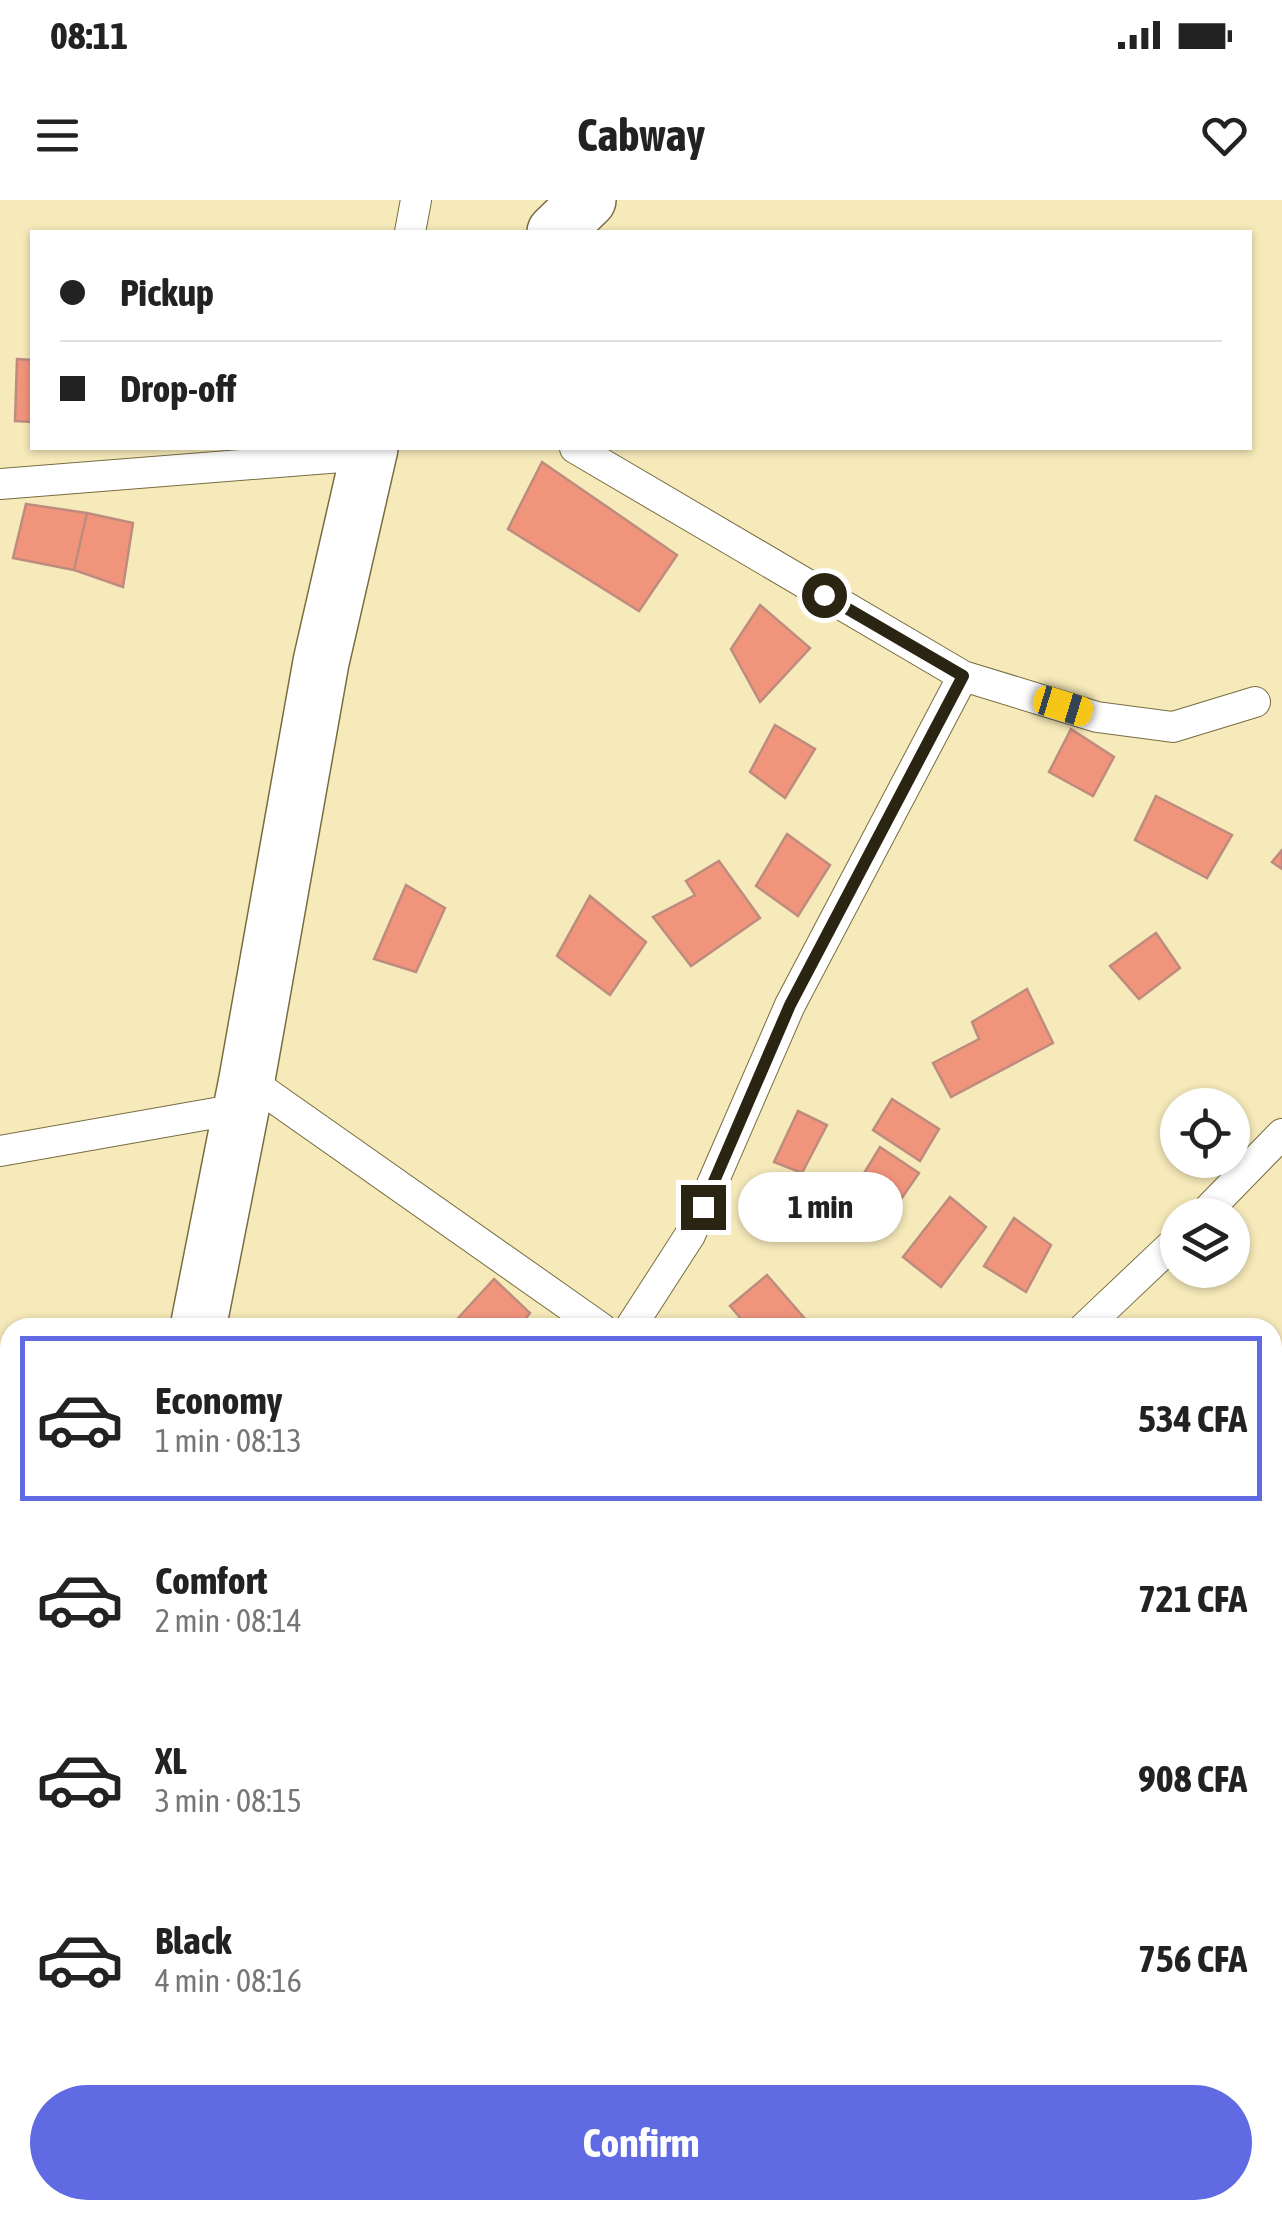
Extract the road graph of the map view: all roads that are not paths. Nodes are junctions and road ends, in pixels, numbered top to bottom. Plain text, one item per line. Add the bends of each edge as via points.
1 (416, 200) edge
2 (588, 200) edge
3 (410, 230) edge
4 (557, 230) edge
5 (579, 450) edge
6 (368, 451) edge
7 (0, 484) edge
8 (963, 676) junction
9 (1255, 702) dead end
10 (242, 1094) junction
11 (1282, 1134) edge
12 (0, 1151) edge
13 (1220, 1198) edge
14 (1160, 1256) edge
15 (200, 1318) edge
16 (586, 1318) edge
17 (636, 1318) edge
18 (1095, 1318) edge

1 - 3 street
2 - 4 highway
5 - 8 street
6 - 7 street
6 - 10 highway via 321,662
8 - 9 street via 1096,717 1173,727
8 - 17 street via 790,1005 690,1235
10 - 12 street
10 - 15 highway
10 - 16 street
11 - 13 street
14 - 18 street

